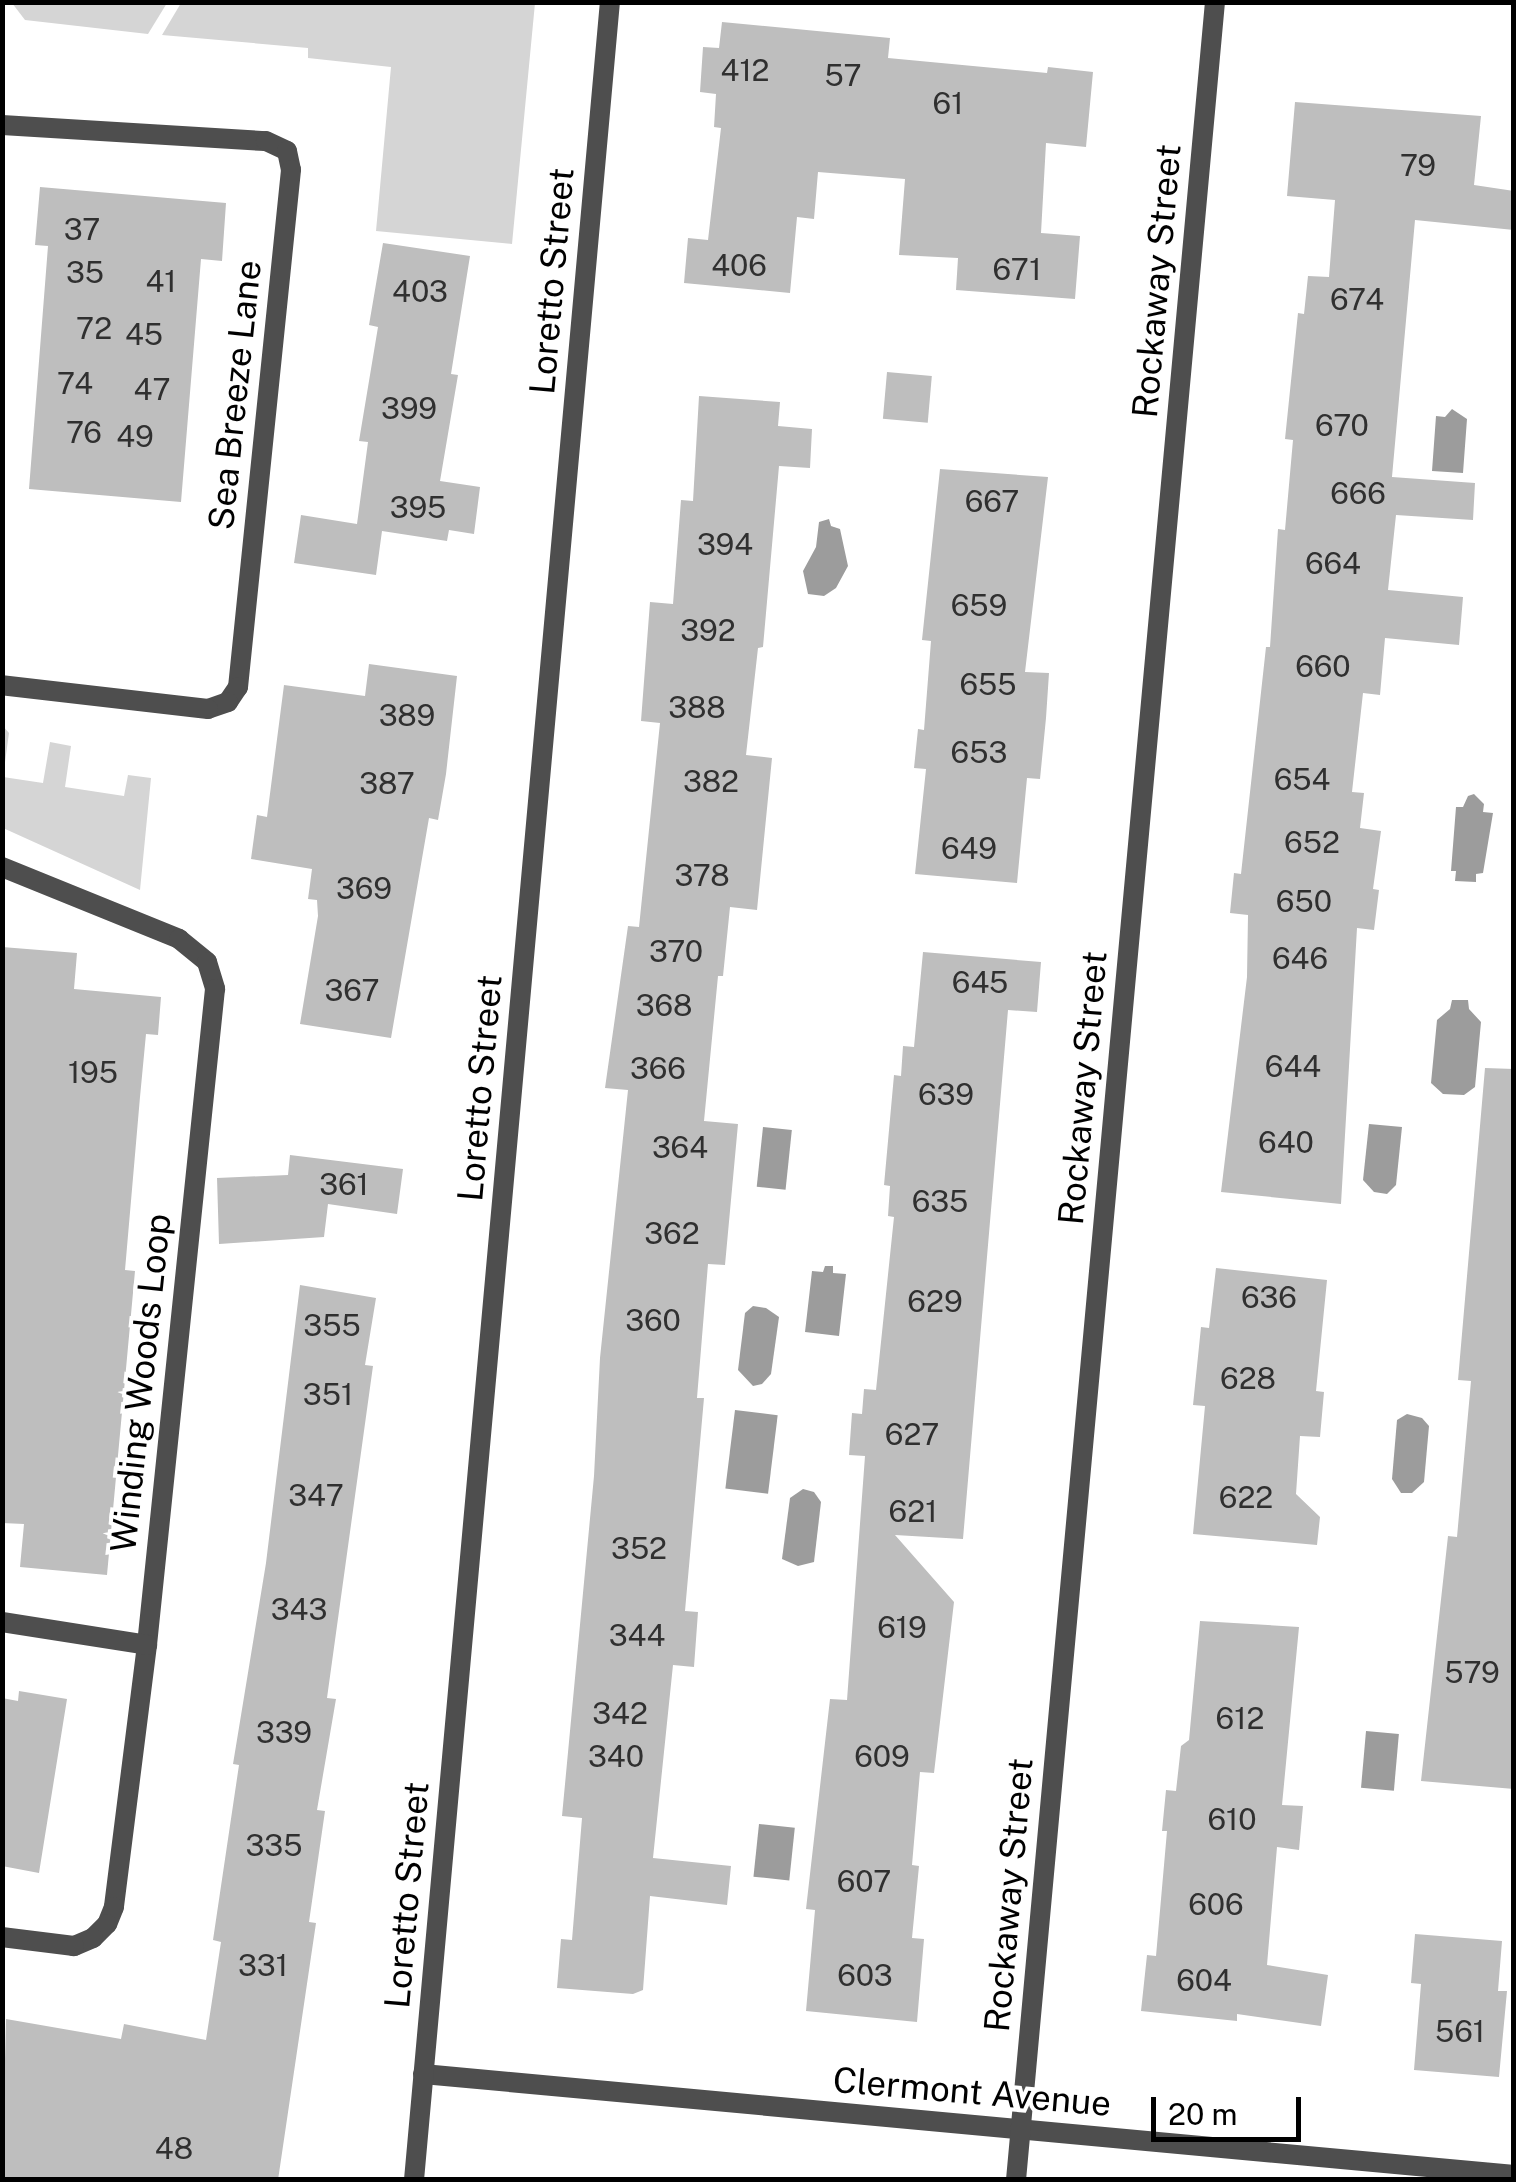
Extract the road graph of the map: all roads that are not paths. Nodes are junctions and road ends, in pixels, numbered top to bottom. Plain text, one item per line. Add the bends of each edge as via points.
1 (610, 2) edge
2 (1216, 2) edge
3 (2, 124) edge
4 (2, 685) edge
5 (2, 866) edge
6 (2, 1622) edge
7 (147, 1645) junction
8 (2, 1937) edge
9 (424, 2074) junction
10 (1020, 2130) junction
11 (1514, 2175) edge
12 (414, 2180) edge
13 (1016, 2180) edge

1 - 9 street, Loretto Street
2 - 10 street, Rockaway Street
3 - 4 street, Sea Breeze Lane via 266,141 286,151 291,170 238,687 228,702 208,709
5 - 7 street, Winding Woods Loop via 179,940 213,975
6 - 7 street
7 - 8 street, Winding Woods Loop via 114,1908 93,1938 74,1946
9 - 10 street, Clermont Avenue
9 - 12 street, Loretto Street
10 - 11 street, Clermont Avenue
10 - 13 street, Rockaway Street

